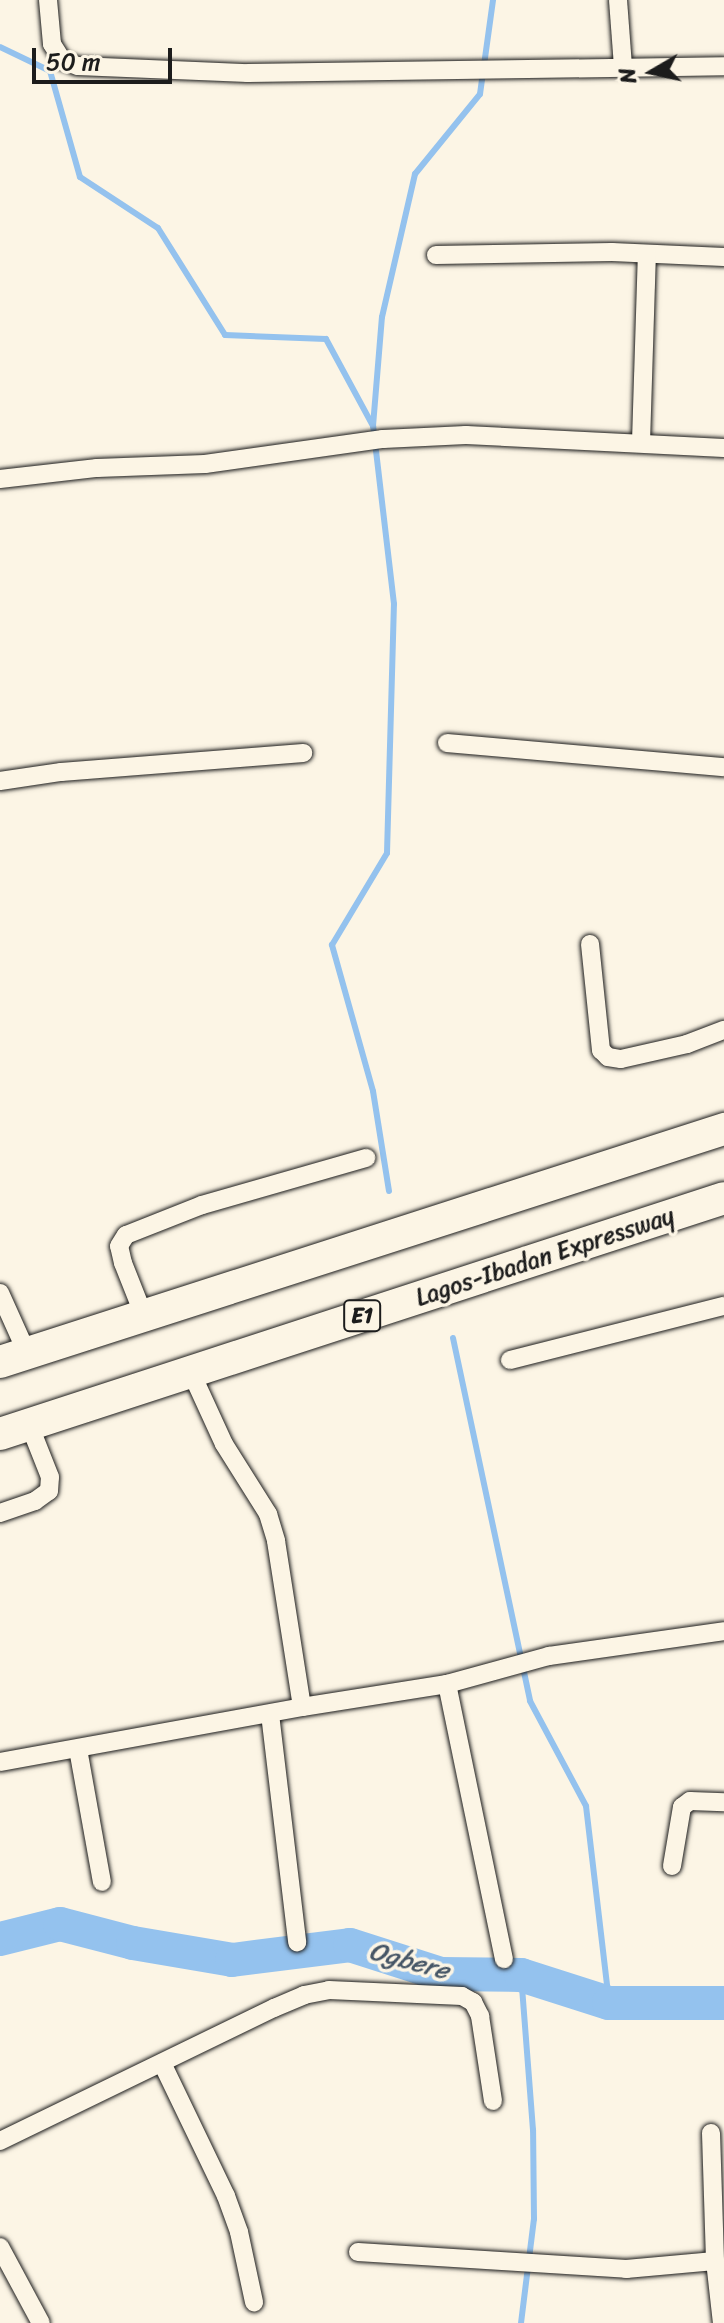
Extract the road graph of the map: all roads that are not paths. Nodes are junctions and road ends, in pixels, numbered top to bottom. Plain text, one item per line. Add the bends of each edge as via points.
1 (48, 0) edge
2 (618, 0) edge
3 (724, 66) edge
4 (623, 67) junction
5 (647, 254) junction
6 (436, 255) dead end
7 (724, 257) edge
8 (641, 442) junction
9 (724, 448) edge
10 (0, 479) edge
11 (447, 743) dead end
12 (303, 753) dead end
13 (723, 764) edge
14 (0, 781) edge
15 (590, 944) dead end
16 (724, 1030) edge
17 (724, 1129) edge
18 (366, 1158) dead end
19 (724, 1198) edge
20 (0, 1293) edge
21 (724, 1306) edge
22 (144, 1316) junction
23 (13, 1358) edge
24 (510, 1360) dead end
25 (191, 1372) junction
26 (14, 1429) edge
27 (0, 1513) edge
28 (724, 1631) edge
29 (447, 1684) junction
30 (302, 1707) junction
31 (270, 1714) junction
32 (78, 1749) junction
33 (0, 1762) edge
34 (724, 1802) edge
35 (672, 1866) dead end
36 (102, 1882) dead end
37 (297, 1942) dead end
38 (504, 1959) dead end
39 (162, 2063) junction
40 (493, 2101) dead end
41 (711, 2133) dead end
42 (0, 2141) edge
43 (0, 2247) edge
44 (358, 2252) dead end
45 (715, 2261) junction
46 (254, 2302) dead end
47 (41, 2323) edge
48 (722, 2323) edge

1 - 4 street via 52,44 62,60 78,66 248,73
2 - 4 street
3 - 4 street
5 - 6 street
5 - 7 street
5 - 8 street
8 - 9 street
8 - 10 street via 466,435 383,439 205,464
11 - 13 street
12 - 14 street
15 - 16 street via 601,1050 608,1057 648,1053
17 - 22 highway
18 - 22 street via 202,1205 126,1235 119,1246
19 - 25 highway, Lagos-Ibadan Expressway / E1
20 - 23 street
21 - 24 street
22 - 23 highway
25 - 26 highway, Lagos-Ibadan Expressway / E1
25 - 30 street via 224,1444 268,1514
26 - 27 street via 50,1477 49,1491
28 - 29 street via 549,1656
29 - 30 street
29 - 38 street
30 - 31 street
31 - 32 street
31 - 37 street
32 - 33 street
32 - 36 street
34 - 35 street via 690,1801 682,1807
39 - 40 street via 304,1995 329,1990 462,1996 473,2002 480,2016
39 - 42 street
39 - 46 street via 226,2196
41 - 45 street
43 - 47 street
44 - 45 street via 626,2269
45 - 48 street

